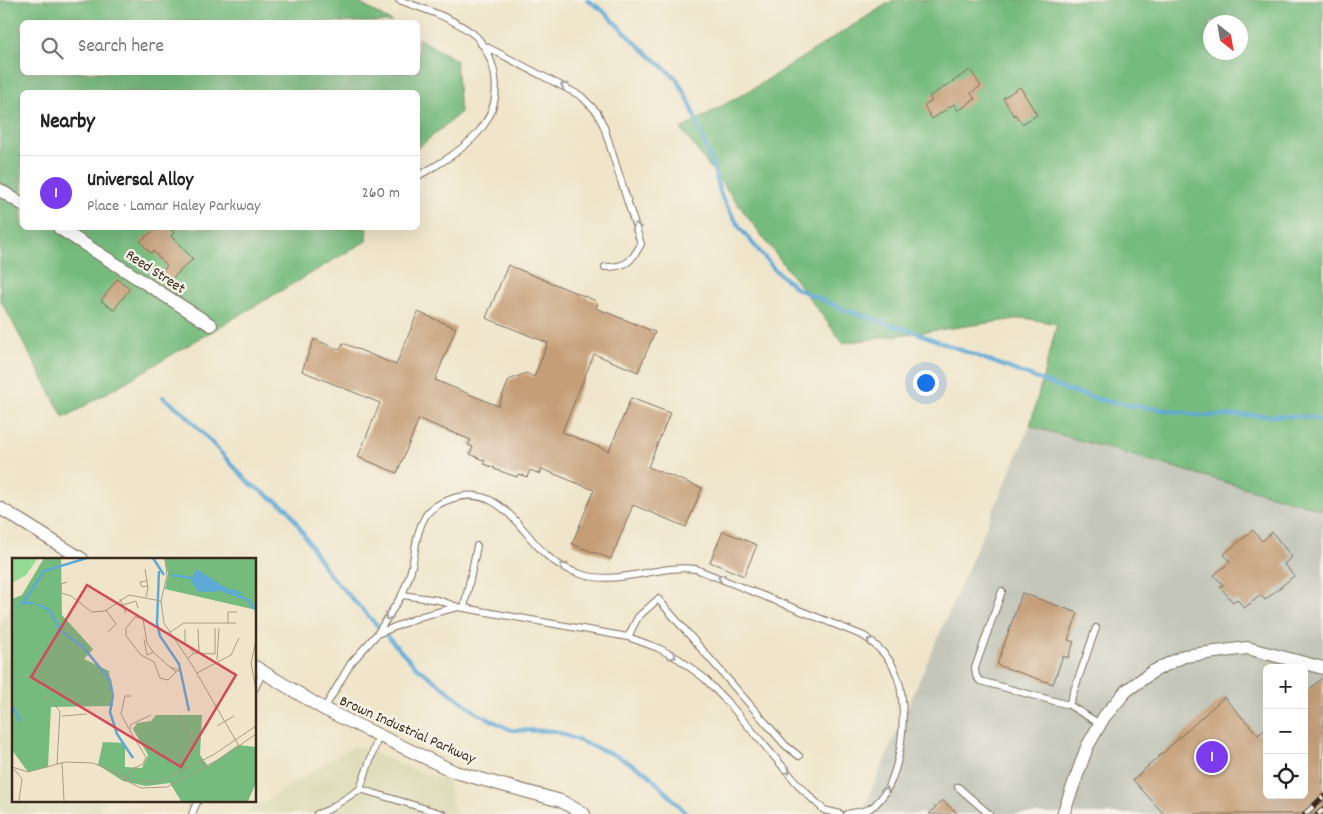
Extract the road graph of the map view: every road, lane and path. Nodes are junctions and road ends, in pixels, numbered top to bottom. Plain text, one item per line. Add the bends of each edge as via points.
1 (399, 0) edge
2 (481, 44) junction
3 (420, 175) edge
4 (0, 190) edge
5 (20, 203) edge
6 (62, 230) edge
7 (605, 267) dead end
8 (211, 325) dead end
9 (0, 508) edge
10 (477, 546) dead end
11 (80, 558) edge
12 (1002, 591) dead end
13 (402, 595) junction
14 (461, 608) junction
15 (1096, 628) dead end
16 (377, 634) junction
17 (628, 637) junction
18 (1323, 668) edge
19 (259, 670) edge
20 (256, 684) edge
21 (1069, 705) junction
22 (324, 709) junction
23 (1100, 724) junction
24 (379, 736) junction
25 (799, 756) dead end
26 (958, 787) dead end
27 (360, 789) junction
28 (197, 802) edge
29 (329, 812) edge
30 (192, 814) edge
31 (317, 814) edge
32 (443, 814) edge
33 (584, 814) edge
34 (840, 814) edge
35 (847, 814) edge
36 (989, 814) edge
37 (1063, 814) edge

1 - 2 lane via 444,16 473,33
2 - 3 lane via 488,52 496,77 493,109 476,137 448,160
7 -> 2 lane via 621,267 632,260 642,244 597,112 582,96
4 - 5 street
6 - 8 street, Reed Street
9 - 11 street
10 - 14 lane
12 - 21 lane via 975,668 976,676 980,681
13 - 14 lane via 438,600
13 -> 16 lane
35 -> 13 lane via 869,809 882,798 901,745 904,716 902,689 896,671 880,648 864,636 696,568 672,568 615,578 585,576 564,568 545,555 498,503 479,496 462,495 442,502 426,514 417,535 412,568
14 - 16 lane via 422,616
14 - 17 lane
15 - 21 lane
16 - 22 lane via 351,663
17 - 25 lane via 638,617 658,599 785,745
17 -> 34 lane via 679,659 704,678 801,788 824,810
18 - 23 street via 1247,648 1184,656 1152,672 1126,691
19 - 20 lane
19 - 22 street, Brown Industrial Parkway
21 - 23 lane
22 - 24 street, Brown Industrial Parkway
23 - 37 street via 1087,747
24 - 27 lane
24 - 33 street, Brown Industrial Parkway via 455,772 561,801
26 - 36 lane
27 - 29 lane
27 - 32 lane
28 - 30 lane
29 - 31 lane

